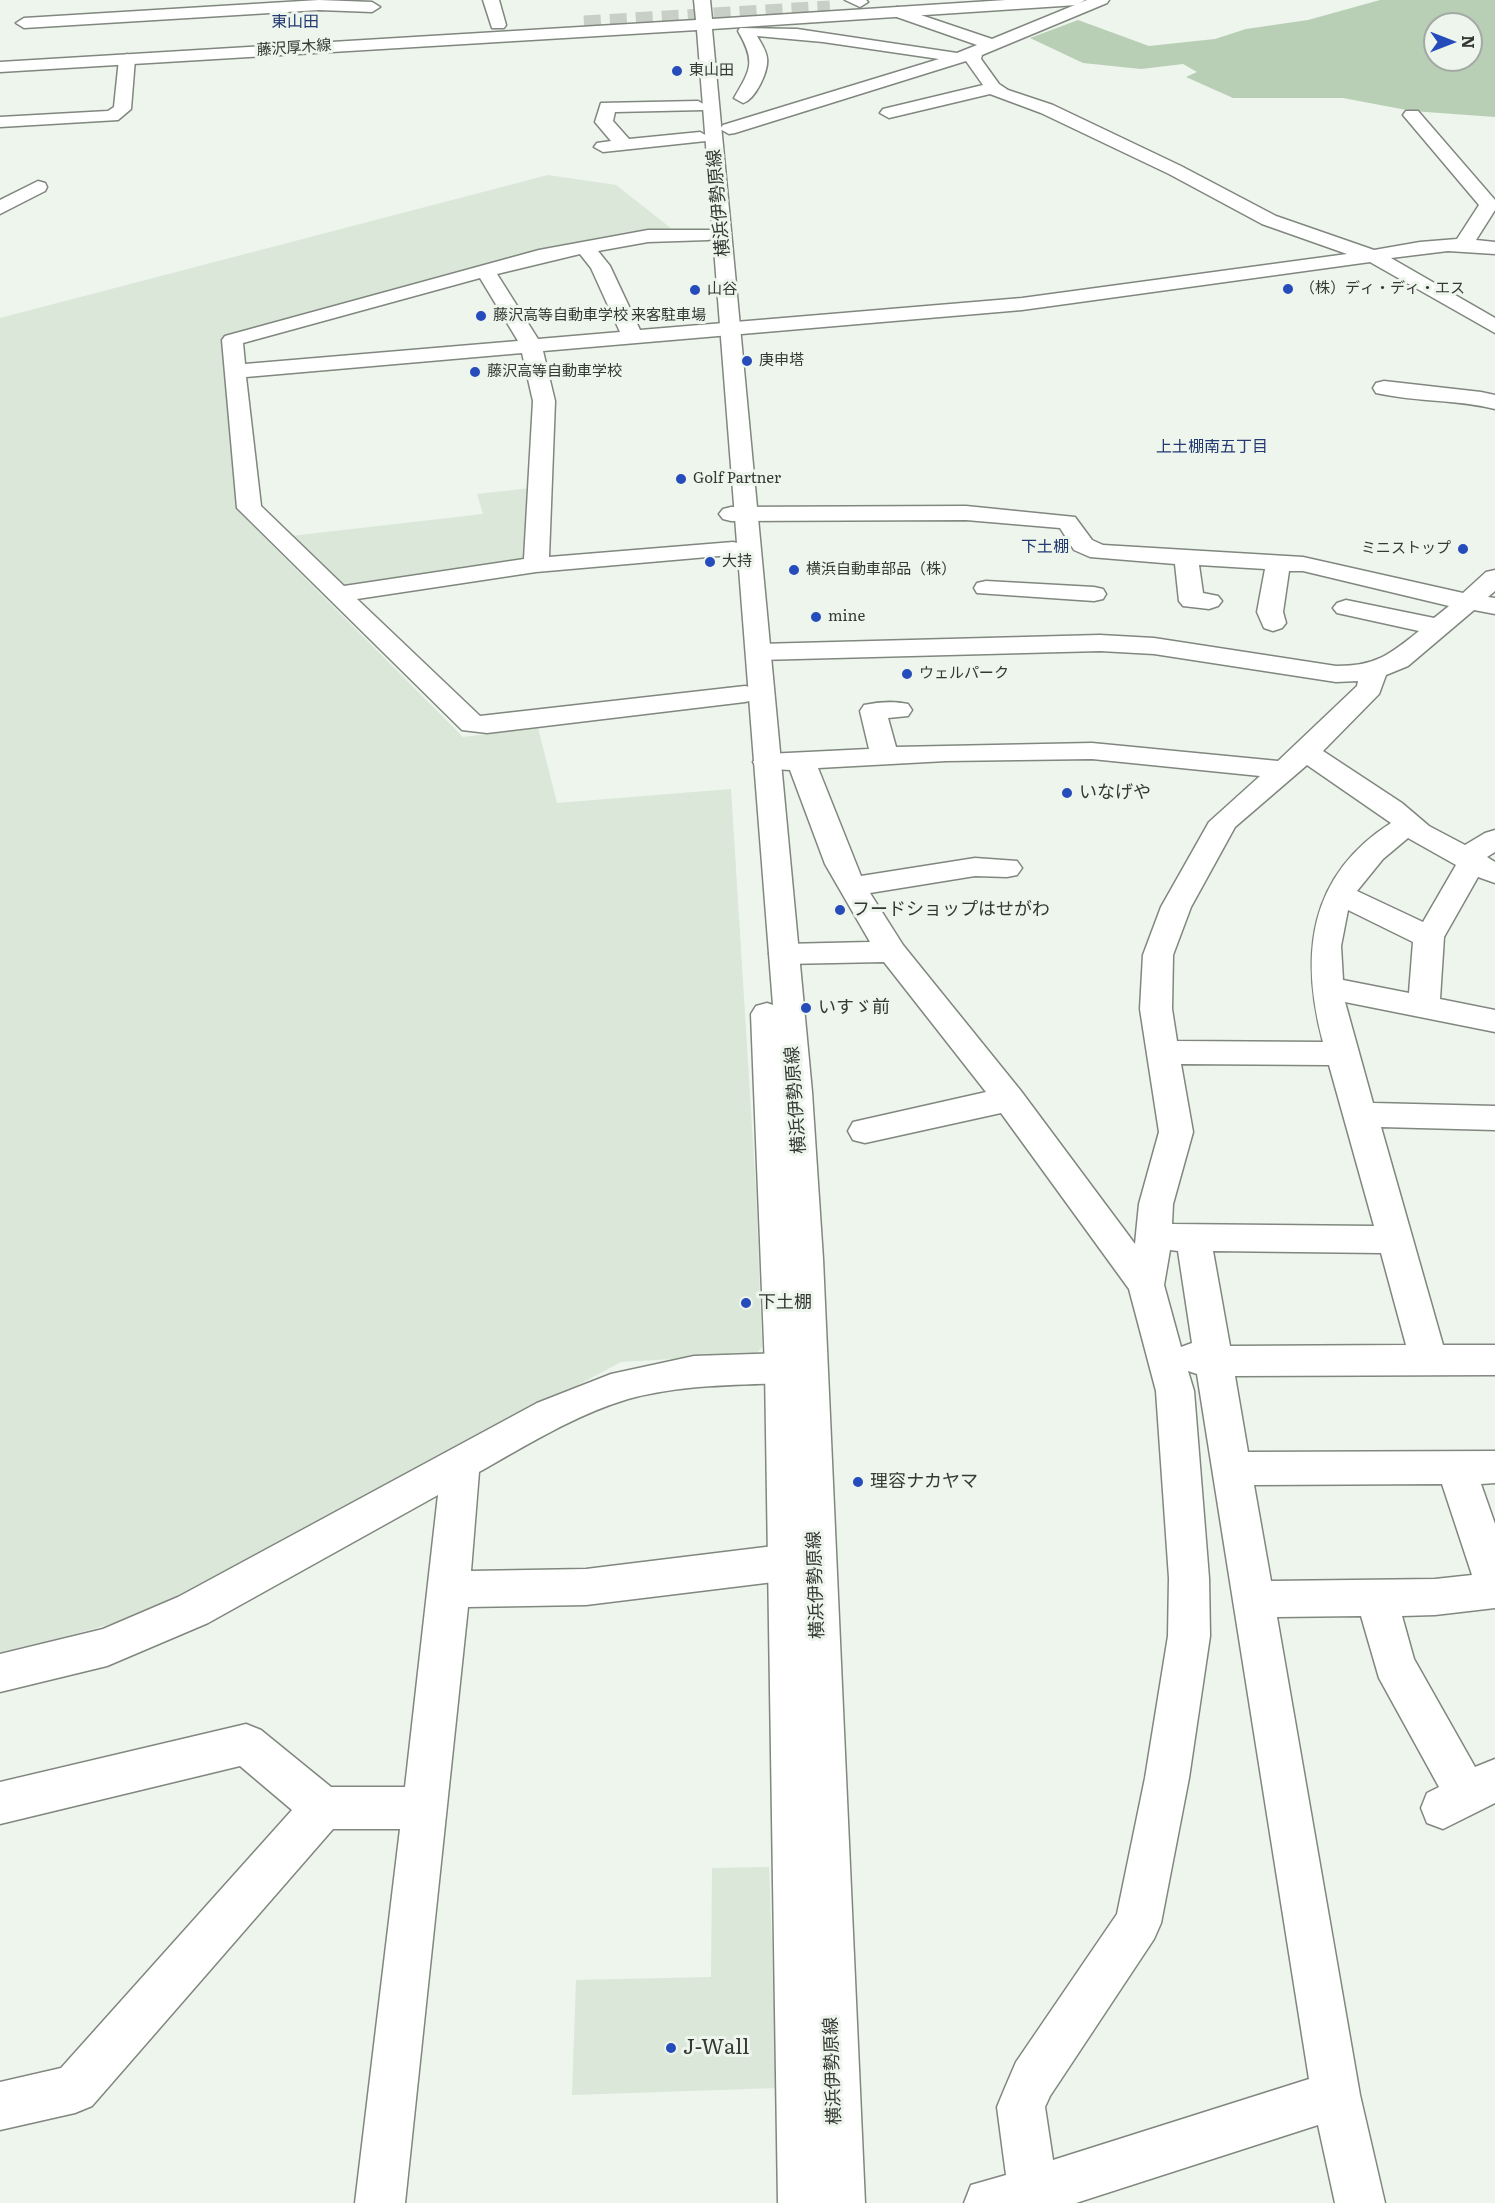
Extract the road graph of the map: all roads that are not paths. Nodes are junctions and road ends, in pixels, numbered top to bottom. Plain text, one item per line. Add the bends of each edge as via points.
1 (150, 0) edge
2 (491, 0) edge
3 (959, 0) edge
4 (1023, 0) edge
5 (1077, 0) edge
6 (1101, 0) edge
7 (857, 1) edge
8 (321, 2) edge
9 (31, 4) dead end
10 (77, 4) dead end
11 (896, 6) edge
12 (372, 9) edge
13 (696, 13) edge
14 (143, 16) junction
15 (57, 21) junction
16 (498, 25) junction
17 (586, 26) tunnel mouth
18 (993, 45) junction
19 (218, 50) junction
20 (969, 54) junction
21 (127, 59) junction
22 (0, 62) edge
23 (0, 67) edge
24 (993, 88) junction
25 (743, 98) junction
26 (704, 102) junction
27 (10, 105) dead end
28 (889, 113) dead end
29 (1412, 115) dead end
30 (68, 118) junction
31 (47, 119) junction
32 (0, 122) edge
33 (700, 137) junction
34 (8, 140) dead end
35 (624, 144) junction
36 (603, 147) dead end
37 (38, 187) dead end
38 (0, 208) edge
39 (708, 234) junction
40 (1464, 244) junction
41 (585, 248) junction
42 (1495, 248) edge
43 (1373, 256) junction
44 (485, 271) junction
45 (1495, 327) edge
46 (723, 328) junction
47 (632, 336) junction
48 (531, 344) junction
49 (236, 371) junction
50 (1384, 388) dead end
51 (1495, 402) edge
52 (738, 514) junction
53 (733, 549) junction
54 (1186, 558) junction
55 (1278, 562) junction
56 (536, 566) junction
57 (1495, 577) edge
58 (986, 588) dead end
59 (339, 594) junction
60 (1191, 601) dead end
61 (1483, 604) edge
62 (1346, 608) dead end
63 (1096, 612) junction
64 (1273, 623) dead end
65 (1439, 627) junction
66 (759, 652) junction
67 (1372, 672) junction
68 (745, 694) junction
69 (875, 711) dead end
70 (1306, 752) junction
71 (885, 756) junction
72 (801, 761) junction
73 (767, 762) junction
74 (1283, 770) junction
75 (1410, 824) junction
76 (1495, 839) edge
77 (1477, 865) edge
78 (1007, 868) dead end
79 (850, 887) junction
80 (1340, 894) junction
81 (1429, 938) junction
82 (892, 952) junction
83 (784, 954) junction
84 (1326, 987) junction
85 (1424, 1007) junction
86 (1495, 1021) edge
87 (1163, 1052) junction
88 (1344, 1054) junction
89 (1009, 1099) junction
90 (1360, 1115) junction
91 (1495, 1118) edge
92 (865, 1131) dead end
93 (1154, 1237) junction
94 (1192, 1237) junction
95 (1395, 1240) junction
96 (1146, 1285) junction
97 (1167, 1355) junction
98 (1214, 1360) junction
99 (1429, 1360) junction
100 (1495, 1360) edge
101 (784, 1368) junction
102 (460, 1464) junction
103 (1456, 1467) junction
104 (1495, 1467) edge
105 (1232, 1469) junction
106 (790, 1562) junction
107 (1495, 1583) edge
108 (449, 1589) junction
109 (1495, 1590) edge
110 (1377, 1598) junction
111 (1254, 1599) junction
112 (0, 1673) edge
113 (1477, 1792) edge
114 (0, 1803) edge
115 (323, 1808) junction
116 (425, 1808) junction
117 (1336, 2095) junction
118 (0, 2106) edge
119 (1036, 2189) junction
120 (380, 2203) edge
121 (803, 2203) edge
122 (840, 2203) edge
123 (989, 2203) edge
124 (1360, 2203) edge

1 - 14 street via 143,5
2 - 16 street
3 - 4 street via 831,11
5 - 11 street
6 - 18 street
7 - 11 street
7 - 13 street
8 - 12 street
8 - 14 street
9 - 15 street via 29,19 16,23
10 - 15 street via 60,11
11 - 13 street
11 - 18 street
13 - 16 street
13 - 19 street via 348,48
13 - 26 street, 横浜伊勢原線
14 - 15 street
16 - 19 street via 344,35
17 - 19 street, 藤沢厚木線
18 - 20 street
19 - 21 street, 藤沢厚木線
19 - 22 street, 藤沢厚木線
20 - 24 street
20 - 25 street via 729,129
20 - 25 street via 906,51 812,34 746,31 761,59
21 - 23 street, 藤沢厚木線
21 - 30 street via 122,109 112,116
24 - 28 street
24 - 43 street via 1146,156 1269,220
25 - 26 street
26 - 33 street, 横浜伊勢原線
26 - 35 street via 605,108 604,122
26 - 46 street, 横浜伊勢原線
27 - 31 street via 51,109
29 - 40 street via 1489,205
30 - 31 street
30 - 34 street
31 - 32 street
33 - 35 street
33 - 39 street, 横浜伊勢原線
35 - 36 street
37 - 38 street
39 - 41 street via 648,236
39 - 46 street, 横浜伊勢原線
40 - 42 street
40 - 43 street via 1431,244
41 - 44 street
41 - 47 street via 600,266
43 - 45 street
43 - 46 street via 1022,304
44 - 48 street
44 - 49 street via 232,340
46 - 47 street
46 - 52 street, 横浜伊勢原線
47 - 48 street
48 - 49 street
48 - 56 street via 544,401
49 - 59 street via 249,508
50 - 51 street
52 - 53 street, 横浜伊勢原線
52 - 54 street via 966,513 1067,522 1083,545 1099,552
52 - 66 street, 横浜伊勢原線
53 - 56 street
53 - 68 street, 横浜伊勢原線
54 - 55 street
54 - 60 street
55 - 61 street via 1303,564
55 - 64 street via 1270,612
56 - 59 street
57 - 61 street
58 - 63 street
59 - 68 street via 472,724 570,717
61 - 65 street
62 - 65 street
63 - 66 street
63 - 67 street via 1154,646 1336,674
65 - 67 street via 1399,660
66 - 73 street, 横浜伊勢原線
67 - 70 street via 1370,688
68 - 101 street, 横浜伊勢原線 via 772,1092
69 - 71 street
70 - 74 street
70 - 75 street
71 - 72 street
71 - 74 street via 1092,750
72 - 73 street
72 - 79 street
73 - 83 street, 横浜伊勢原線
74 - 87 street via 1223,822 1176,907 1158,955 1156,1009
75 - 77 street
75 - 80 street via 1377,850
76 - 77 street
77 - 81 street
78 - 79 street via 975,867
79 - 82 street
80 - 81 street
80 - 84 street via 1330,918 1324,954
81 - 85 street
82 - 83 street
82 - 89 street
83 - 122 street, 横浜伊勢原線 via 805,1259
84 - 85 street
84 - 88 street
85 - 86 street
87 - 88 street
87 - 93 street via 1176,1132 1156,1204
88 - 90 street
89 - 92 street
89 - 96 street
90 - 91 street
90 - 95 street
93 - 94 street
93 - 96 street
94 - 95 street
94 - 98 street
95 - 99 street
96 - 97 street
97 - 98 street
97 - 119 street via 1175,1391 1190,1578 1189,1636 1167,1778 1138,1923 1045,2061 1021,2107 1029,2170
98 - 99 street
98 - 105 street
99 - 100 street
101 - 102 street via 694,1371 624,1385 550,1414
101 - 106 street, 横浜伊勢原線
102 - 108 street
102 - 112 street via 193,1610 107,1647
103 - 104 street
103 - 105 street
103 - 107 street
105 - 111 street
106 - 108 street via 586,1587
106 - 121 street, 横浜伊勢原線
108 - 116 street
109 - 110 street
110 - 111 street
110 - 113 street via 1394,1664
111 - 117 street
114 - 115 street via 246,1744
115 - 116 street
115 - 118 street via 75,2089
116 - 120 street
117 - 119 street
117 - 124 street
119 - 123 street

